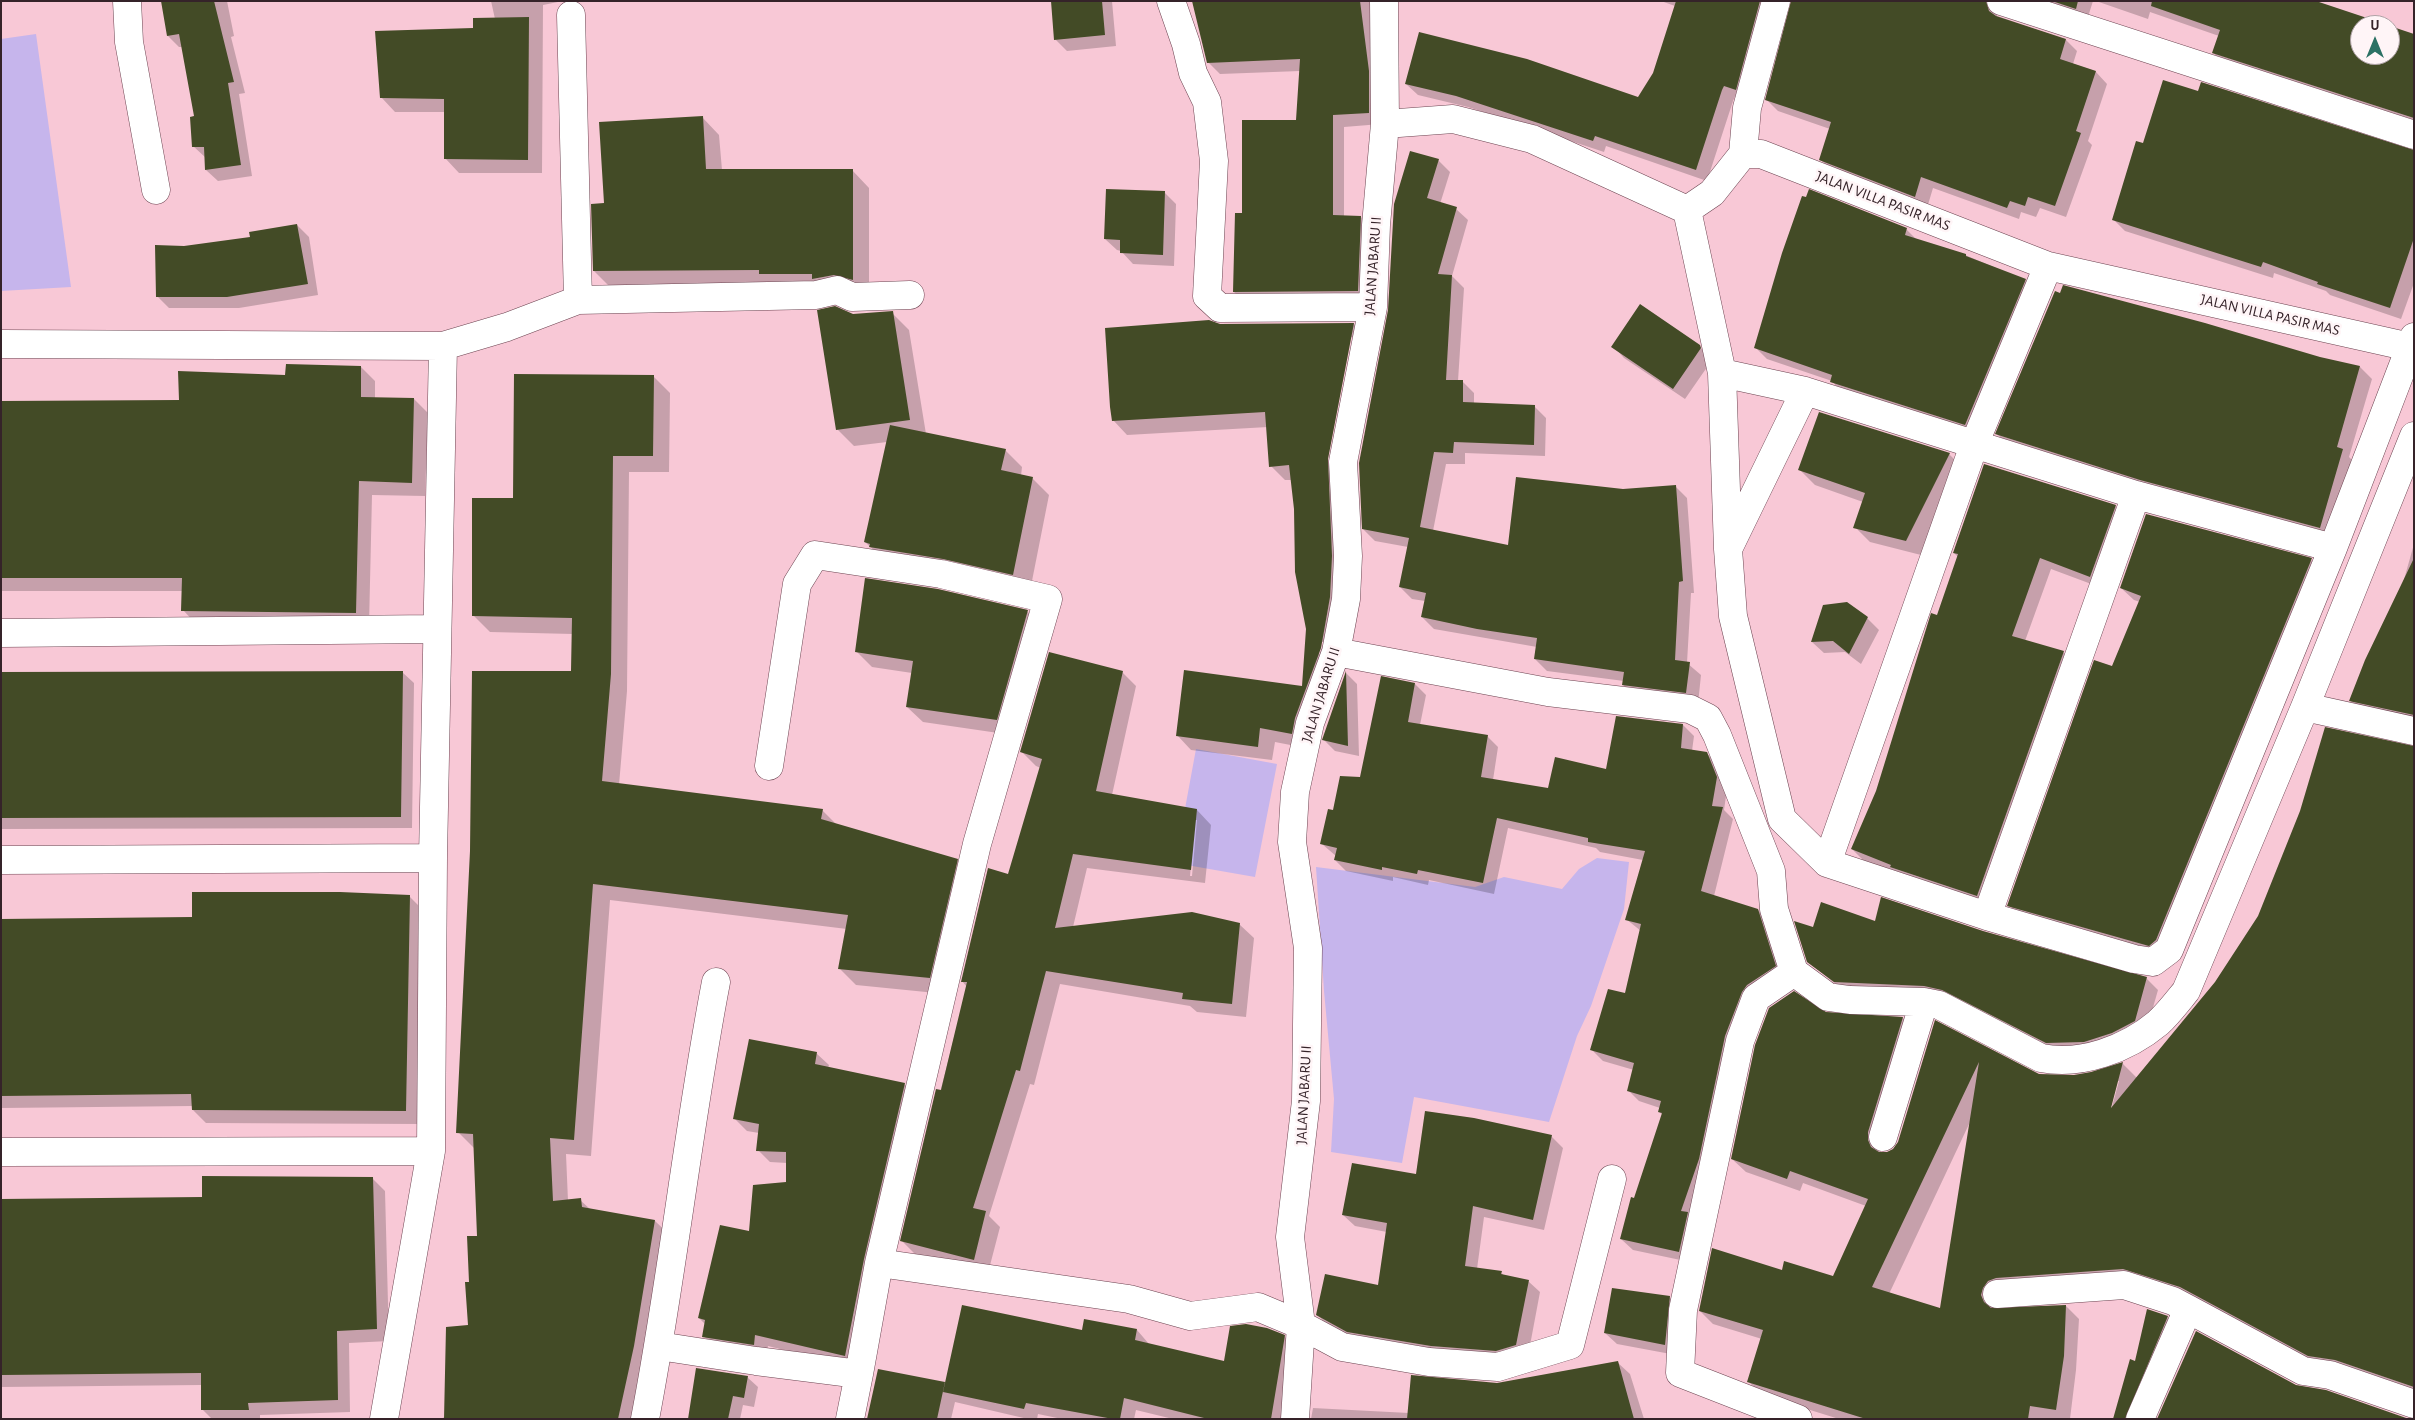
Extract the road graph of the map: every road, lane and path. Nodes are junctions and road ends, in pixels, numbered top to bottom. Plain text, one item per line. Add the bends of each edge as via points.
1 (127, 1) edge
2 (1171, 1) edge
3 (1384, 1) edge
4 (1776, 1) edge
5 (2001, 1) edge
6 (571, 15) dead end
7 (1385, 124) junction
8 (2414, 135) edge
9 (1743, 154) junction
10 (156, 190) dead end
11 (1687, 210) junction
12 (2048, 266) junction
13 (910, 295) dead end
14 (578, 300) junction
15 (1373, 307) junction
16 (2412, 342) edge
17 (1, 344) edge
18 (443, 346) junction
19 (1722, 373) junction
20 (1805, 391) junction
21 (2414, 436) edge
22 (1974, 445) junction
23 (2136, 495) junction
24 (2333, 548) junction
25 (1728, 550) junction
26 (437, 629) junction
27 (1, 633) edge
28 (1336, 652) junction
29 (2305, 707) junction
30 (2414, 731) edge
31 (769, 766) dead end
32 (433, 858) junction
33 (1, 860) edge
34 (1827, 863) junction
35 (1987, 916) junction
36 (1794, 972) junction
37 (716, 982) dead end
38 (1924, 1002) junction
39 (1882, 1137) dead end
40 (431, 1151) junction
41 (1, 1152) edge
42 (1612, 1179) dead end
43 (879, 1263) junction
44 (1997, 1294) dead end
45 (2188, 1309) junction
46 (1301, 1325) junction
47 (659, 1346) junction
48 (859, 1374) junction
49 (2414, 1404) edge
50 (384, 1419) edge
51 (645, 1419) edge
52 (850, 1419) edge
53 (1295, 1419) edge
54 (1798, 1419) edge
55 (2140, 1419) edge

1 - 10 street via 129,42
2 - 15 street via 1193,73 1207,102 1214,162 1207,296 1220,308
3 - 7 street, JALAN JABARU II
4 - 9 street via 1747,108
5 - 8 street
6 - 14 street
7 - 11 street via 1453,119 1532,139
7 - 15 street, JALAN JABARU II
9 - 11 street via 1712,193
9 - 12 street, JALAN VILLA PASIR MAS via 1761,154 1786,163
11 - 19 street
12 - 16 street, JALAN VILLA PASIR MAS
12 - 22 street
13 - 14 street via 852,297 837,290 816,296
14 - 18 street via 507,327
15 - 28 street, JALAN JABARU II via 1343,462 1348,556 1346,599
16 - 24 street
17 - 18 street
18 - 26 street
19 - 20 street
19 - 25 street
20 - 22 street
20 - 25 street
21 - 29 street
22 - 23 street
22 - 34 street
23 - 24 street
23 - 35 street
24 - 35 street via 2169,950 2153,962
25 - 34 street via 1733,616 1782,819
26 - 27 street
26 - 32 street
28 - 36 street via 1548,692 1690,709 1708,718 1771,871 1774,909
28 - 46 street, JALAN JABARU II via 1310,723 1296,792 1292,842 1308,948 1306,1102 1290,1237
29 - 30 street
29 - 38 street via 2186,991 2159,1022 2142,1035 2104,1053 2076,1061 2057,1061 2041,1058 1939,1005
31 - 43 street via 797,584 815,555 941,574 1048,599 977,844
32 - 33 street
32 - 40 street
34 - 35 street
36 - 38 street via 1828,997
36 - 54 street via 1756,998 1740,1042 1683,1310 1680,1373
37 - 47 street via 692,1116
38 - 39 street
40 - 41 street
40 - 50 street
42 - 46 street via 1570,1345 1498,1367 1429,1362 1342,1347
43 - 46 street via 1129,1299 1190,1316 1258,1307
43 - 48 street
44 - 45 street via 2124,1285
45 - 49 street via 2303,1371 2330,1375
45 - 55 street
46 - 53 street, JALAN JABARU II
47 - 48 street
47 - 51 street
48 - 52 street

